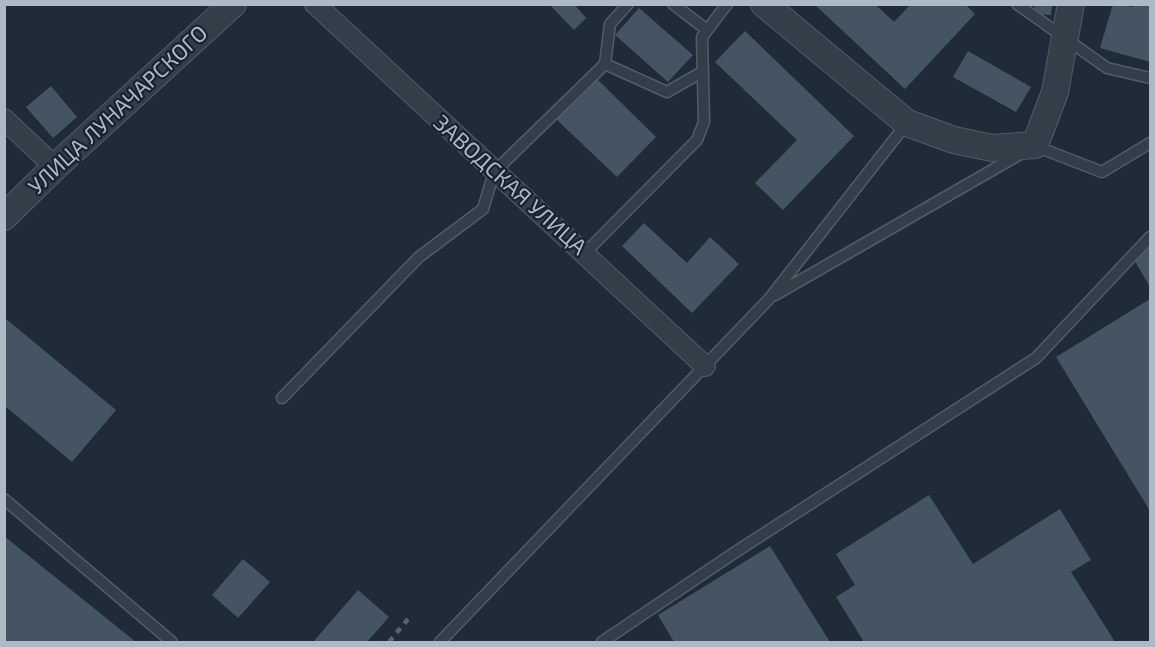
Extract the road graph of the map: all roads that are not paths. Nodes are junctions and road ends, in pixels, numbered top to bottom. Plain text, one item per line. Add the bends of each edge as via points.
1 (233, 4) edge
2 (315, 4) edge
3 (628, 4) edge
4 (673, 4) edge
5 (727, 4) edge
6 (764, 4) edge
7 (1017, 4) edge
8 (1071, 4) edge
9 (707, 30) junction
10 (1065, 39) junction
11 (605, 64) junction
12 (702, 72) junction
13 (1150, 78) edge
14 (4, 119) edge
15 (907, 123) junction
16 (1150, 143) edge
17 (1035, 146) junction
18 (55, 167) junction
19 (494, 172) junction
20 (4, 217) edge
21 (1150, 237) edge
22 (585, 253) junction
23 (769, 299) junction
24 (705, 366) junction
25 (282, 398) dead end
26 (4, 499) edge
27 (172, 642) edge
28 (440, 642) edge
29 (602, 642) edge

1 - 18 street, УЛИЦА ЛУНАЧАРСКОГО
2 - 19 street, ЗАВОДСКАЯ УЛИЦА
3 - 11 lane via 610,24
4 - 9 lane
5 - 9 lane
6 - 15 street
7 - 10 lane
8 - 10 street
9 - 12 lane via 702,37
10 - 13 lane via 1107,68
10 - 17 street via 1055,92
11 - 12 lane via 667,92
11 - 19 lane
12 - 22 lane via 704,122 697,140
14 - 18 street
15 - 17 street via 954,140 992,148
15 - 23 lane
16 - 17 lane via 1102,172
17 - 23 lane
18 - 20 street, УЛИЦА ЛУНАЧАРСКОГО
19 - 22 street, ЗАВОДСКАЯ УЛИЦА
19 - 25 lane via 483,208 419,257
21 - 29 lane via 1036,358
22 - 24 street, ЗАВОДСКАЯ УЛИЦА
23 - 24 lane
24 - 28 lane
26 - 27 lane

